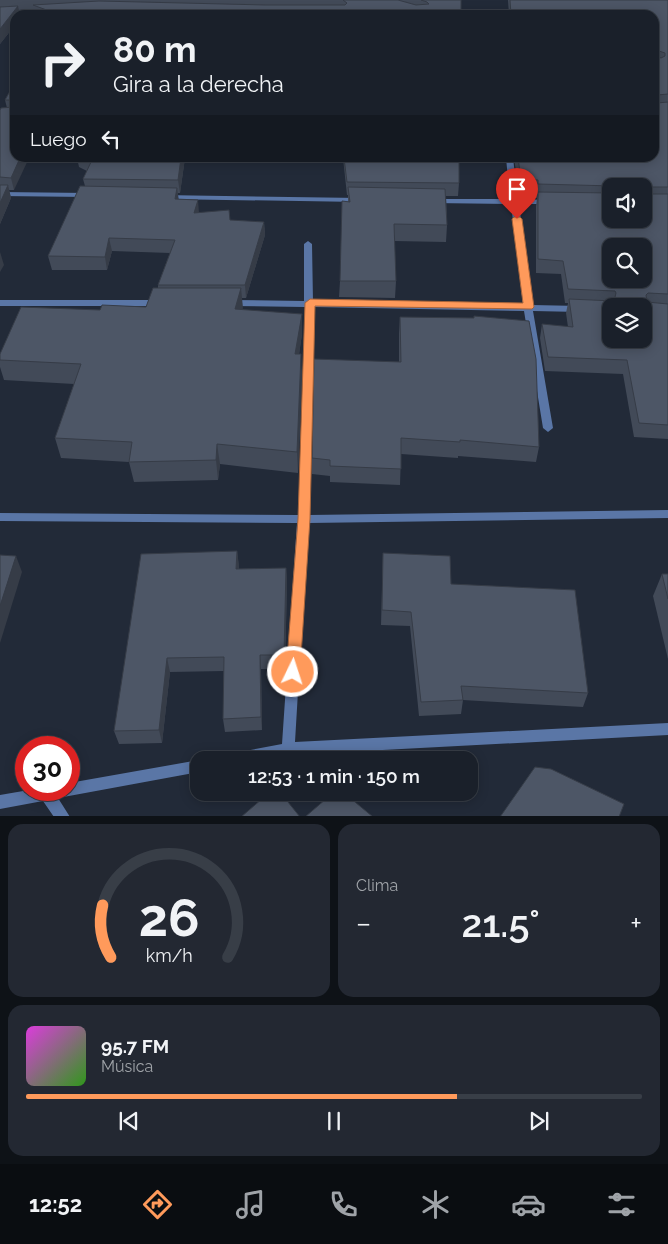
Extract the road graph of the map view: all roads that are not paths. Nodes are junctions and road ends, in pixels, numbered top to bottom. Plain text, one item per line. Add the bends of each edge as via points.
1 (510, 162) edge
2 (0, 194) edge
3 (99, 196) edge
4 (158, 196) edge
5 (366, 200) edge
6 (426, 201) edge
7 (515, 202) junction
8 (553, 202) edge
9 (308, 244) dead end
10 (0, 303) edge
11 (170, 303) edge
12 (220, 303) edge
13 (310, 303) junction
14 (528, 307) junction
15 (594, 309) edge
16 (548, 428) dead end
17 (668, 514) edge
18 (0, 517) edge
19 (304, 519) junction
20 (668, 728) edge
21 (288, 749) junction
22 (277, 751) edge
23 (190, 768) edge
24 (80, 789) edge
25 (15, 800) edge
26 (52, 801) edge
27 (0, 802) edge
28 (63, 816) edge

1 - 7 street
2 - 3 street
4 - 5 street
6 - 7 street
7 - 8 street
7 - 14 street
9 - 13 street
10 - 11 street
12 - 13 street
13 - 14 street
13 - 19 street
14 - 15 street
14 - 16 street
17 - 19 street
18 - 19 street
19 - 21 street
20 - 21 street
21 - 22 street
23 - 24 street
25 - 27 street
26 - 28 street

